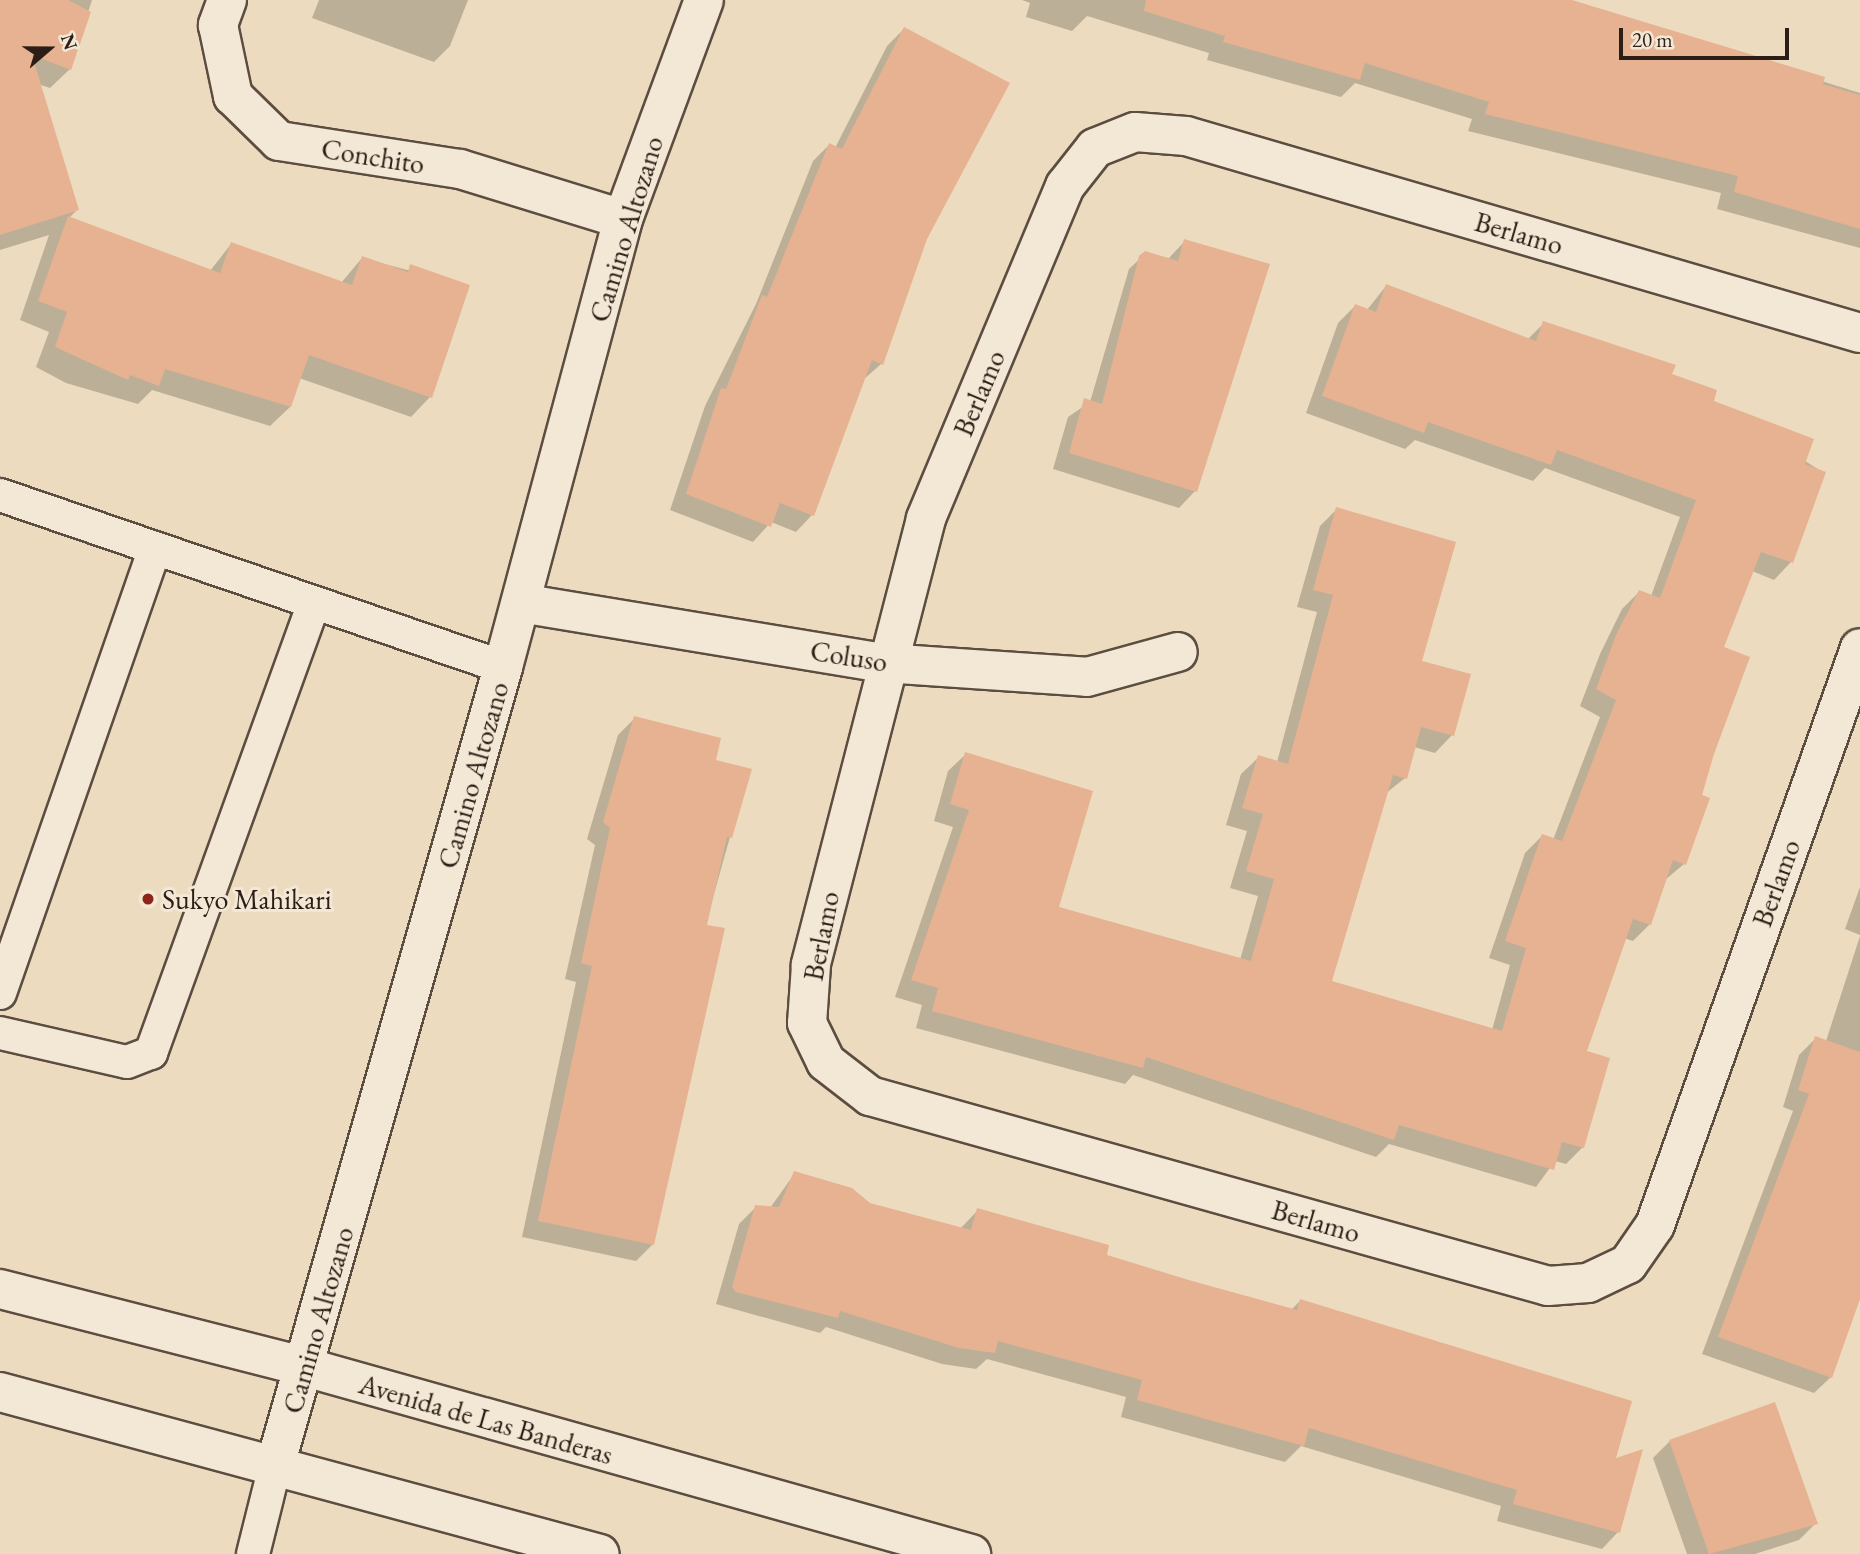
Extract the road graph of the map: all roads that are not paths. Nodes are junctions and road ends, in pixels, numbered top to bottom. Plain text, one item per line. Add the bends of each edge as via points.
1 (227, 0) edge
2 (705, 0) edge
3 (623, 219) junction
4 (1860, 333) edge
5 (0, 495) edge
6 (155, 548) junction
7 (314, 603) junction
8 (521, 603) junction
9 (1860, 648) edge
10 (1178, 652) dead end
11 (884, 663) junction
12 (503, 667) junction
13 (0, 993) edge
14 (0, 1033) edge
15 (0, 1289) edge
16 (305, 1367) junction
17 (0, 1392) edge
18 (276, 1462) junction
19 (253, 1554) edge
20 (600, 1554) edge
21 (971, 1554) edge

1 - 3 street, Conchito via 218,25 233,96 279,141 460,169
2 - 3 street, Camino Altozano
3 - 8 street, Camino Altozano
4 - 11 street, Berlamo via 1186,136 1135,131 1096,148 1065,186 926,519
5 - 6 lane
6 - 7 lane
6 - 13 lane
7 - 12 lane
7 - 14 lane via 151,1053 127,1062
8 - 11 street, Coluso
8 - 12 street, Camino Altozano
9 - 11 street, Berlamo via 1655,1225 1628,1264 1588,1283 1548,1286 870,1096 826,1062 807,1023 811,965
10 - 11 street, Coluso via 1087,677
12 - 16 street, Camino Altozano
15 - 16 street, Avenida de Las Banderas
16 - 18 street, Camino Altozano
16 - 21 street, Avenida de Las Banderas
17 - 18 street
18 - 19 lane, Camino Altozano
18 - 20 street

